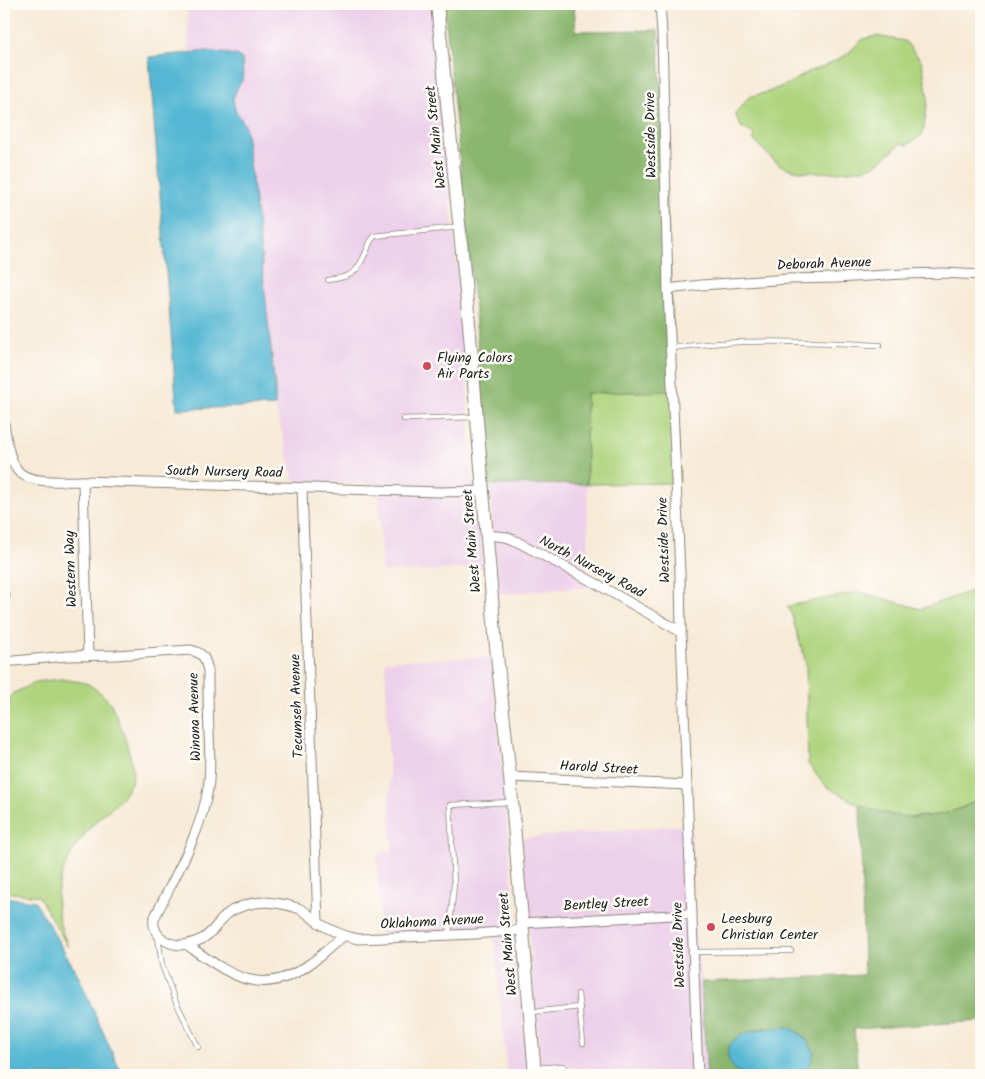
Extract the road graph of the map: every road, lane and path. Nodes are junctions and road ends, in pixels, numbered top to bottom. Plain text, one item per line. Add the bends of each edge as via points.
1 (437, 4) edge
2 (660, 4) edge
3 (460, 227) junction
4 (981, 275) edge
5 (328, 280) dead end
6 (668, 288) junction
7 (880, 345) dead end
8 (671, 348) junction
9 (477, 416) junction
10 (404, 419) dead end
11 (4, 422) edge
12 (83, 481) junction
13 (302, 488) junction
14 (484, 491) junction
15 (487, 536) junction
16 (680, 632) junction
17 (88, 656) junction
18 (4, 662) edge
19 (510, 777) junction
20 (687, 785) junction
21 (512, 802) junction
22 (692, 914) junction
23 (318, 922) junction
24 (521, 927) junction
25 (449, 935) junction
26 (158, 936) junction
27 (344, 936) junction
28 (187, 945) junction
29 (791, 951) dead end
30 (693, 952) junction
31 (578, 994) dead end
32 (580, 1007) junction
33 (529, 1012) junction
34 (583, 1043) dead end
35 (198, 1046) dead end
36 (534, 1072) edge
37 (568, 1075) edge
38 (698, 1075) edge

1 - 3 main road, West Main Street
2 - 6 street, Westside Drive
3 - 5 lane via 375,236 352,274
3 - 9 main road, West Main Street
4 - 6 street, Deborah Avenue via 789,279
6 - 8 street, Westside Drive
7 - 8 lane via 784,341
8 - 16 street, Westside Drive
9 - 10 lane
9 - 14 main road, West Main Street
11 - 12 street, South Nursery Road via 10,453 20,473 44,480
12 - 13 street, South Nursery Road
12 - 17 street, Western Way
13 - 14 street, South Nursery Road
13 - 23 street, Tecumseh Avenue
14 - 15 main road, West Main Street
15 - 16 street, North Nursery Road via 514,540
15 - 19 main road, West Main Street
16 - 20 street, Westside Drive
17 - 18 street, Winona Avenue
17 - 26 street, Winona Avenue via 190,650 206,659 211,764 208,788 196,831 154,919
19 - 20 street, Harold Street
19 - 21 main road, West Main Street
20 - 22 street, Westside Drive
21 - 24 main road, West Main Street
21 - 25 lane via 450,805 454,884
22 - 24 street, Bentley Street
22 - 30 street, Westside Drive
23 - 27 street
23 - 28 street via 291,906 255,902 232,911 206,936
24 - 25 street, Oklahoma Avenue
24 - 33 main road, West Main Street
25 - 27 street, Oklahoma Avenue via 358,939
26 - 28 street via 164,941
26 - 35 lane via 162,965
27 - 28 street via 298,972 259,983 211,962
29 - 30 lane
30 - 38 street, Westside Drive
31 - 32 lane
32 - 33 lane
32 - 34 lane
33 - 36 main road, West Main Street
36 - 37 lane via 564,1066

